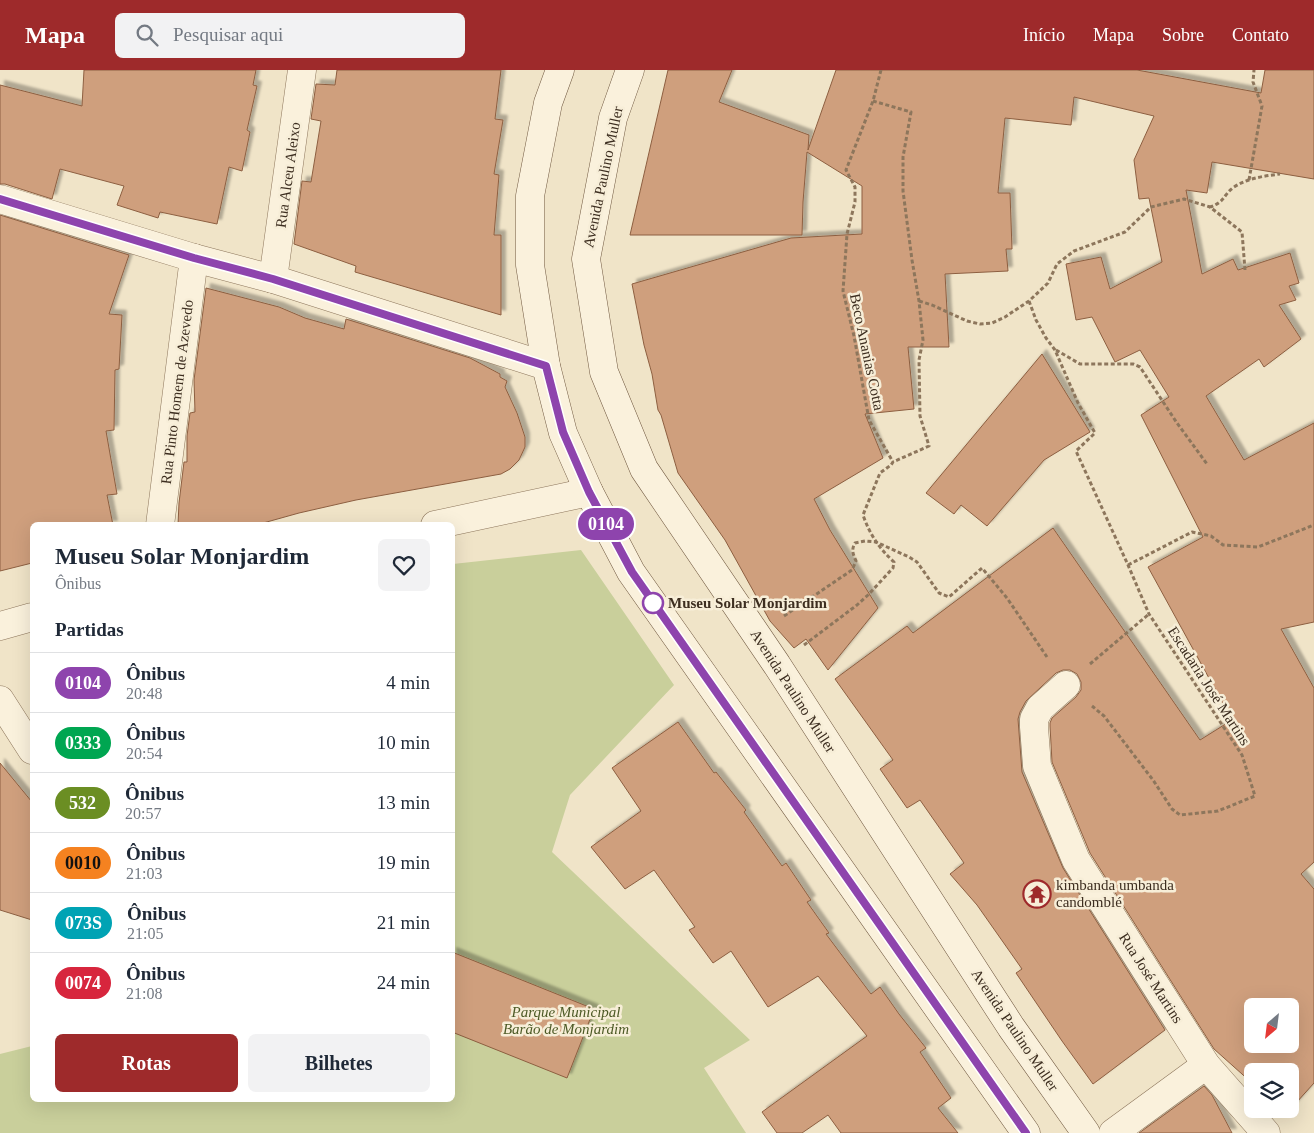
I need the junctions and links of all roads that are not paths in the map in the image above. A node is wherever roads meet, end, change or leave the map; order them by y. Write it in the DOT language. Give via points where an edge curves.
graph roads {
  1 [pos="302,70"];
  2 [pos="543,70"];
  3 [pos="560,70"];
  4 [pos="630,70"];
  5 [pos="548,104"];
  6 [pos="0,199"];
  7 [pos="194,258"];
  8 [pos="273,279"];
  9 [pos="546,366"];
  10 [pos="589,492"];
  11 [pos="160,522"];
  12 [pos="449,522"];
  13 [pos="30,618"];
  14 [pos="0,626"];
  15 [pos="1066,685"];
  16 [pos="0,700"];
  17 [pos="30,747"];
  18 [pos="1206,1065"];
  19 [pos="1026,1133"];
  20 [pos="1086,1133"];
  21 [pos="1113,1133"];
  22 [pos="1266,1133"];
  1 -- 8 [label="main road, Rua Alceu Aleixo"];
  2 -- 5 [label="main road"];
  3 -- 5 [label="main road"];
  4 -- 20 [label="main road, Avenida Paulino Muller" via="613,118 586,259 604,372 644,469 777,664 1011,1027"];
  5 -- 9 [label="main road" via="530,196 530,265"];
  6 -- 7 [label="main road"];
  7 -- 8 [label="main road"];
  7 -- 11 [label="main road, Rua Pinto Homem de Azevedo"];
  8 -- 9 [label="main road"];
  9 -- 10 [label="main road" via="563,432"];
  10 -- 12 [label="main road"];
  10 -- 19 [label="main road" via="632,572"];
  13 -- 14 [label="main road"];
  15 -- 18 [label="main road, Rua José Martins" via="1040,708 1034,719 1037,766 1076,860"];
  16 -- 17 [label="main road"];
  18 -- 21 [label="main road"];
  18 -- 22 [label="main road, Rua José Martins"];
}
